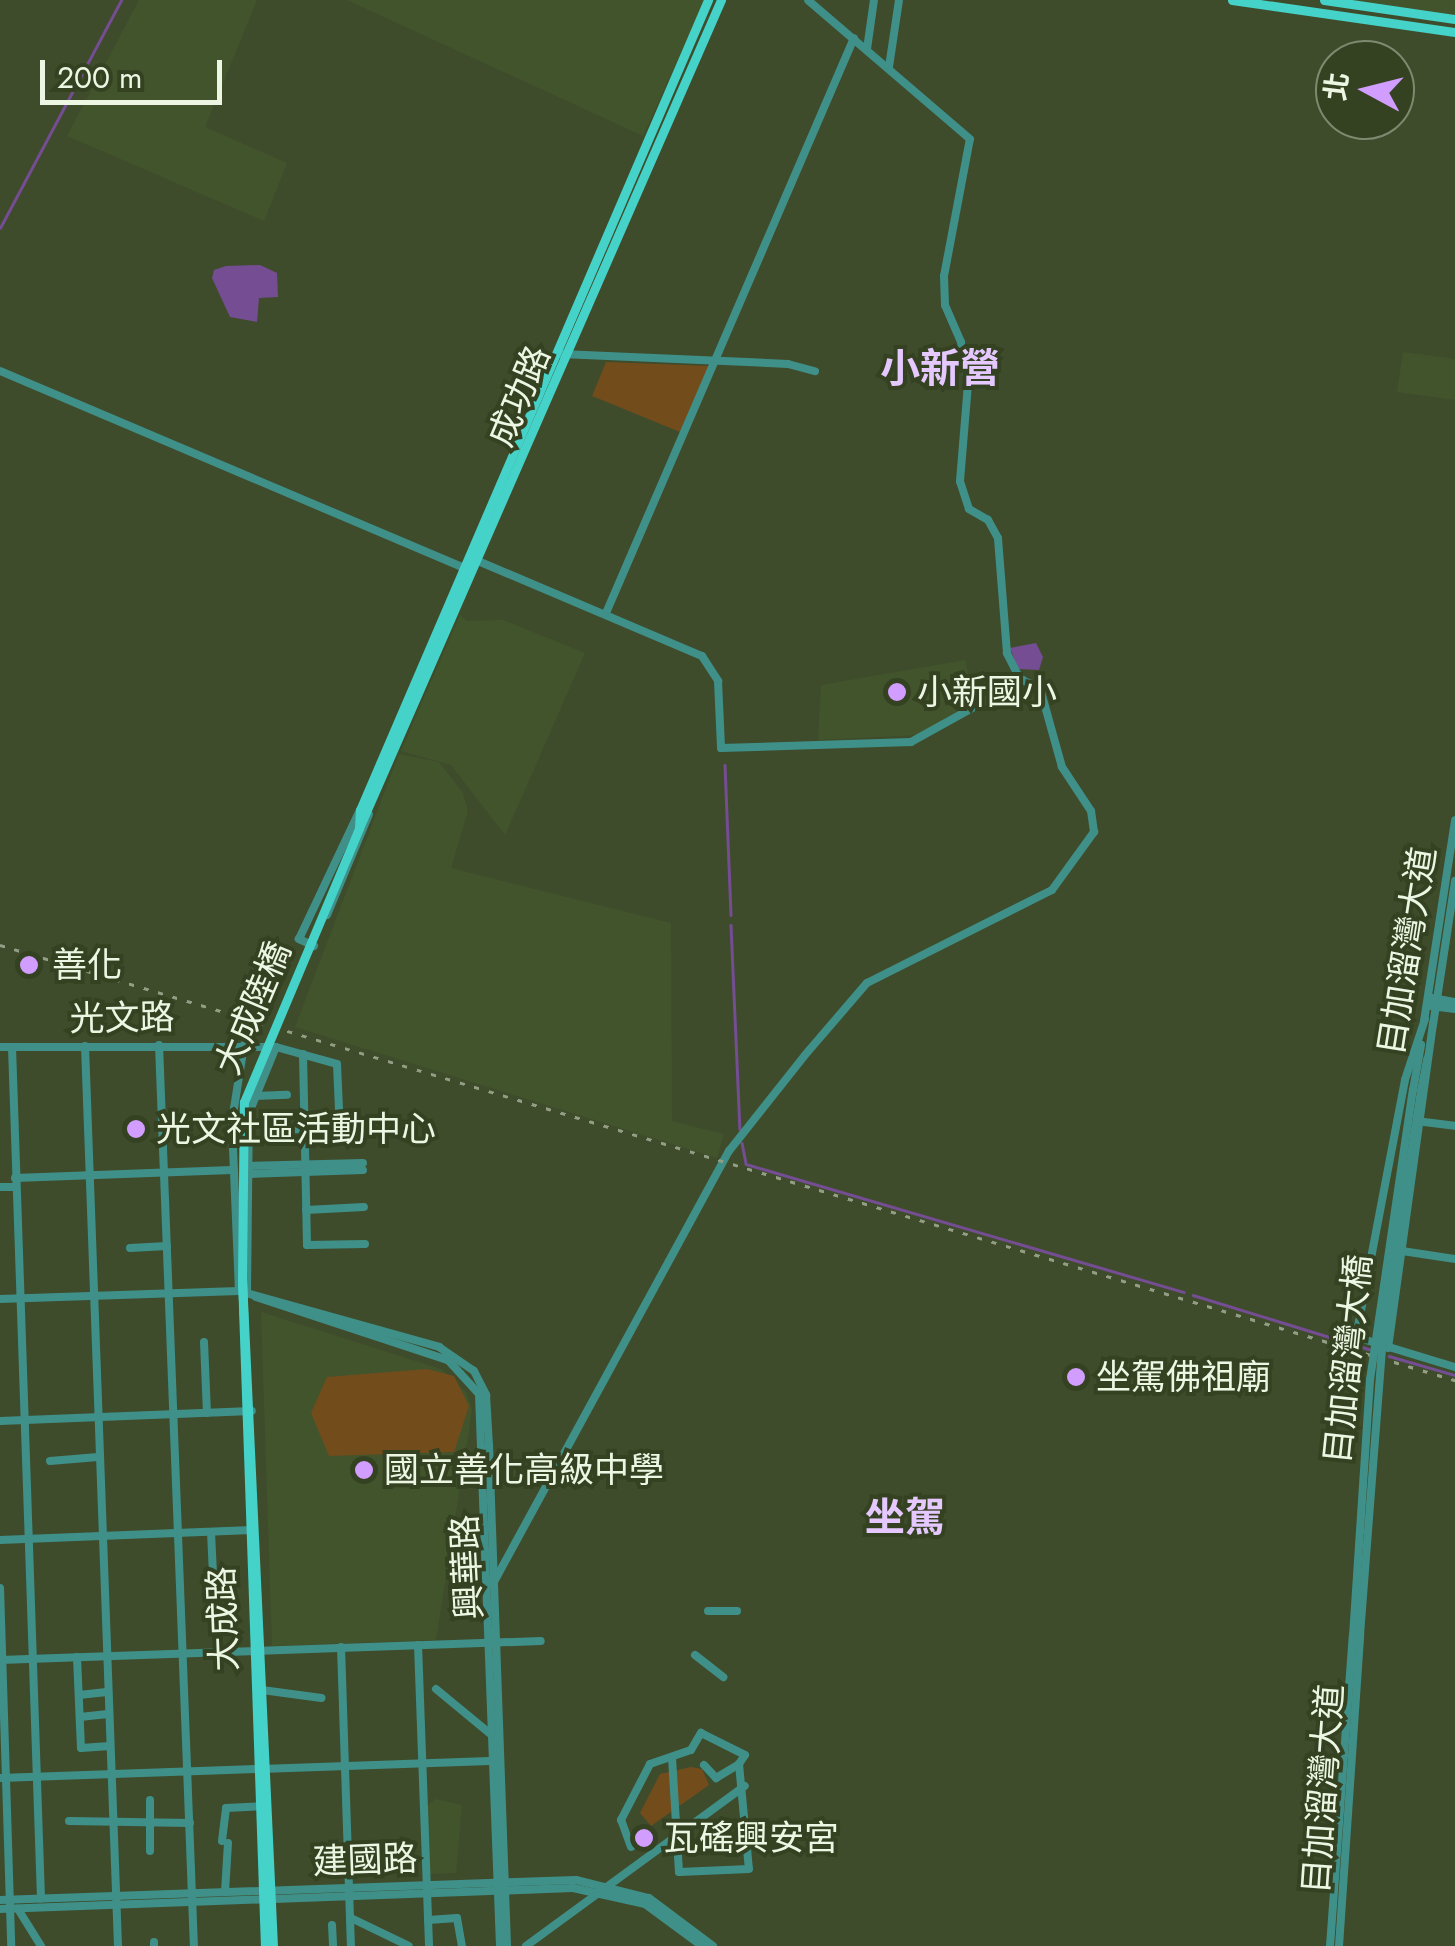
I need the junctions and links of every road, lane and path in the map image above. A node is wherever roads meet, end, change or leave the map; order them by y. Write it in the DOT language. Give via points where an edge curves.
graph roads {
  1 [pos="708,0"];
  2 [pos="721,0"];
  3 [pos="808,0"];
  4 [pos="874,0"];
  5 [pos="899,0"];
  6 [pos="1232,0"];
  7 [pos="1324,0"];
  8 [pos="1455,18"];
  9 [pos="1455,32"];
  10 [pos="854,38"];
  11 [pos="868,50"];
  12 [pos="889,67"];
  13 [pos="561,354"];
  14 [pos="713,362"];
  15 [pos="0,371"];
  16 [pos="815,371"];
  17 [pos="473,559"];
  18 [pos="468,570"];
  19 [pos="606,612"];
  20 [pos="1023,680"];
  21 [pos="365,812"];
  22 [pos="1455,820"];
  23 [pos="359,828"];
  24 [pos="1455,881"];
  25 [pos="1432,1002"];
  26 [pos="1455,1005"];
  27 [pos="1429,1021"];
  28 [pos="160,1045"];
  29 [pos="244,1045"];
  30 [pos="85,1046"];
  31 [pos="0,1047"];
  32 [pos="12,1047"];
  33 [pos="276,1048"];
  34 [pos="302,1054"];
  35 [pos="1417,1090"];
  36 [pos="287,1095"];
  37 [pos="254,1096"];
  38 [pos="338,1110"];
  39 [pos="1424,1122"];
  40 [pos="1455,1126"];
  41 [pos="362,1127"];
  42 [pos="303,1129"];
  43 [pos="276,1130"];
  44 [pos="363,1166"];
  45 [pos="304,1168"];
  46 [pos="232,1170"];
  47 [pos="249,1170"];
  48 [pos="164,1172"];
  49 [pos="88,1174"];
  50 [pos="15,1182"];
  51 [pos="0,1187"];
  52 [pos="364,1207"];
  53 [pos="306,1210"];
  54 [pos="365,1244"];
  55 [pos="167,1246"];
  56 [pos="130,1248"];
  57 [pos="1402,1251"];
  58 [pos="1455,1259"];
  59 [pos="242,1279"];
  60 [pos="243,1292"];
  61 [pos="169,1293"];
  62 [pos="92,1296"];
  63 [pos="18,1298"];
  64 [pos="0,1299"];
  65 [pos="204,1342"];
  66 [pos="1388,1348"];
  67 [pos="1455,1367"];
  68 [pos="248,1412"];
  69 [pos="207,1413"];
  70 [pos="174,1414"];
  71 [pos="96,1417"];
  72 [pos="21,1420"];
  73 [pos="0,1421"];
  74 [pos="98,1457"];
  75 [pos="50,1460"];
  76 [pos="252,1530"];
  77 [pos="212,1532"];
  78 [pos="178,1534"];
  79 [pos="101,1536"];
  80 [pos="26,1539"];
  81 [pos="0,1540"];
  82 [pos="495,1580"];
  83 [pos="0,1588"];
  84 [pos="737,1610"];
  85 [pos="708,1612"];
  86 [pos="215,1618"];
  87 [pos="1356,1636"];
  88 [pos="541,1641"];
  89 [pos="494,1643"];
  90 [pos="418,1645"];
  91 [pos="342,1648"];
  92 [pos="256,1650"];
  93 [pos="183,1653"];
  94 [pos="694,1655"];
  95 [pos="106,1656"];
  96 [pos="77,1657"];
  97 [pos="1,1660"];
  98 [pos="30,1660"];
  99 [pos="723,1677"];
  100 [pos="436,1689"];
  101 [pos="262,1690"];
  102 [pos="107,1692"];
  103 [pos="79,1695"];
  104 [pos="321,1698"];
  105 [pos="108,1714"];
  106 [pos="80,1717"];
  107 [pos="493,1736"];
  108 [pos="110,1746"];
  109 [pos="672,1757"];
  110 [pos="498,1761"];
  111 [pos="422,1764"];
  112 [pos="739,1764"];
  113 [pos="704,1765"];
  114 [pos="346,1766"];
  115 [pos="262,1769"];
  116 [pos="188,1772"];
  117 [pos="111,1775"];
  118 [pos="3,1778"];
  119 [pos="36,1778"];
  120 [pos="746,1786"];
  121 [pos="150,1800"];
  122 [pos="259,1806"];
  123 [pos="69,1821"];
  124 [pos="190,1823"];
  125 [pos="113,1824"];
  126 [pos="150,1824"];
  127 [pos="676,1836"];
  128 [pos="630,1847"];
  129 [pos="150,1851"];
  130 [pos="606,1884"];
  131 [pos="502,1885"];
  132 [pos="427,1889"];
  133 [pos="597,1890"];
  134 [pos="225,1892"];
  135 [pos="350,1892"];
  136 [pos="267,1896"];
  137 [pos="41,1898"];
  138 [pos="192,1898"];
  139 [pos="0,1900"];
  140 [pos="116,1901"];
  141 [pos="13,1906"];
  142 [pos="0,1909"];
  143 [pos="350,1918"];
  144 [pos="428,1920"];
  145 [pos="332,1925"];
  146 [pos="11,1946"];
  147 [pos="41,1946"];
  148 [pos="118,1946"];
  149 [pos="194,1946"];
  150 [pos="265,1946"];
  151 [pos="273,1946"];
  152 [pos="333,1946"];
  153 [pos="352,1946"];
  154 [pos="408,1946"];
  155 [pos="429,1946"];
  156 [pos="462,1946"];
  157 [pos="504,1946"];
  158 [pos="526,1946"];
  159 [pos="702,1946"];
  160 [pos="713,1946"];
  161 [pos="1330,1946"];
  162 [pos="1339,1946"];
  1 -- 13 [label="main road, 成功路"];
  2 -- 13 [label="main road, 成功路"];
  3 -- 10 [label="street"];
  4 -- 11 [label="street"];
  5 -- 12 [label="street"];
  6 -- 9 [label="main road"];
  7 -- 8 [label="main road"];
  10 -- 11 [label="street"];
  10 -- 14 [label="street"];
  11 -- 12 [label="street"];
  12 -- 20 [label="street" via="970,139 944,276 945,305 961,342 968,384 959,476 968,507 996,532 1003,639"];
  13 -- 14 [label="street"];
  13 -- 17 [label="main road, 成功路"];
  14 -- 16 [label="street"];
  14 -- 19 [label="street"];
  15 -- 18 [label="street"];
  17 -- 18 [label="main road, 成功路"];
  17 -- 19 [label="street"];
  18 -- 21 [label="main road, 成功路"];
  19 -- 20 [label="street" via="707,661 718,681 721,748 911,742"];
  20 -- 82 [label="street" via="1040,688 1062,767 1092,815 1088,846 1044,896 867,983 806,1055 730,1152"];
  21 -- 21 [label="street, 成功路" via="298,939 314,947"];
  21 -- 23 [label="main road, 成功路"];
  22 -- 25 [label="street, 目加溜灣大道"];
  23 -- 59 [label="main road, 大成陸橋, bridge" via="244,1102"];
  24 -- 25 [label="street, 目加溜灣大道"];
  25 -- 26 [label="street"];
  25 -- 27 [label="street, 目加溜灣大道"];
  27 -- 35 [label="street, 目加溜灣大道"];
  27 -- 39 [label="street"];
  27 -- 66 [label="street" via="1404,1080 1356,1337"];
  28 -- 29 [label="street, 光文路"];
  28 -- 30 [label="street, 光文路"];
  28 -- 48 [label="street"];
  29 -- 33 [label="street, 光文路"];
  29 -- 46 [label="street, 大成路" via="233,1099"];
  30 -- 32 [label="street, 光文路"];
  30 -- 49 [label="street"];
  31 -- 32 [label="street, 光文路"];
  32 -- 50 [label="street"];
  33 -- 34 [label="street, 光文路"];
  33 -- 37 [label="street, 大成路"];
  34 -- 38 [label="street, 光文路" via="338,1064"];
  34 -- 42 [label="street"];
  35 -- 87 [label="street, 目加溜灣大橋, bridge" via="1384,1326"];
  36 -- 37 [label="street"];
  37 -- 47 [label="street, 大成路"];
  39 -- 40 [label="street"];
  39 -- 57 [label="street"];
  41 -- 42 [label="street"];
  42 -- 43 [label="street"];
  42 -- 45 [label="street"];
  44 -- 45 [label="street"];
  45 -- 47 [label="street"];
  45 -- 53 [label="street"];
  46 -- 48 [label="street"];
  46 -- 60 [label="street, 大成路"];
  47 -- 60 [label="street, 大成路"];
  48 -- 49 [label="street"];
  48 -- 55 [label="street"];
  49 -- 50 [label="street"];
  49 -- 62 [label="street"];
  50 -- 51 [label="street"];
  50 -- 63 [label="street"];
  52 -- 53 [label="street"];
  53 -- 54 [label="street" via="308,1245"];
  55 -- 56 [label="street"];
  55 -- 61 [label="street"];
  57 -- 58 [label="street"];
  57 -- 66 [label="street"];
  59 -- 60 [label="main road, 大成路"];
  60 -- 61 [label="street"];
  60 -- 68 [label="main road, 大成路"];
  60 -- 82 [label="street, 興華路" via="439,1347 474,1371 487,1402"];
  60 -- 89 [label="street, 興華路" via="448,1360 470,1378 481,1408"];
  61 -- 62 [label="street"];
  61 -- 70 [label="street"];
  62 -- 63 [label="street"];
  62 -- 71 [label="street"];
  63 -- 64 [label="street"];
  63 -- 72 [label="street"];
  65 -- 69 [label="street"];
  66 -- 67 [label="street"];
  68 -- 69 [label="street"];
  68 -- 76 [label="main road, 大成路"];
  69 -- 70 [label="street"];
  70 -- 71 [label="street"];
  70 -- 78 [label="street"];
  71 -- 72 [label="street"];
  71 -- 74 [label="street"];
  72 -- 73 [label="street"];
  72 -- 80 [label="street"];
  74 -- 75 [label="street"];
  74 -- 79 [label="street"];
  76 -- 77 [label="street"];
  76 -- 92 [label="main road, 大成路"];
  77 -- 78 [label="street"];
  77 -- 86 [label="street"];
  78 -- 79 [label="street"];
  78 -- 93 [label="street"];
  79 -- 80 [label="street"];
  79 -- 95 [label="street"];
  80 -- 81 [label="street"];
  80 -- 98 [label="street"];
  82 -- 89 [label="street, 興華路"];
  83 -- 97 [label="street"];
  84 -- 85 [label="street"];
  87 -- 161 [label="street, 目加溜灣大道"];
  87 -- 162 [label="street, 目加溜灣大道"];
  88 -- 89 [label="street"];
  89 -- 90 [label="street"];
  89 -- 107 [label="street, 興華路"];
  89 -- 110 [label="street, 興華路"];
  90 -- 91 [label="street"];
  90 -- 111 [label="street"];
  91 -- 92 [label="street"];
  91 -- 114 [label="street"];
  92 -- 93 [label="street"];
  92 -- 101 [label="main road, 大成路"];
  92 -- 115 [label="main road, 大成路"];
  93 -- 95 [label="street"];
  93 -- 116 [label="street"];
  94 -- 99 [label="street"];
  95 -- 96 [label="street"];
  95 -- 102 [label="street"];
  96 -- 98 [label="street"];
  96 -- 103 [label="street"];
  97 -- 98 [label="street"];
  97 -- 118 [label="street"];
  98 -- 119 [label="street"];
  100 -- 107 [label="street"];
  101 -- 104 [label="street"];
  101 -- 115 [label="main road, 大成路"];
  102 -- 103 [label="street"];
  102 -- 105 [label="street"];
  103 -- 106 [label="street"];
  105 -- 106 [label="street"];
  105 -- 108 [label="street"];
  106 -- 108 [label="street" via="81,1748"];
  107 -- 110 [label="street, 興華路"];
  108 -- 117 [label="street"];
  109 -- 112 [label="street" via="691,1750 700,1733 734,1744 745,1754"];
  109 -- 127 [label="street"];
  109 -- 128 [label="street" via="650,1764 621,1820"];
  110 -- 111 [label="street"];
  110 -- 131 [label="street, 興華路"];
  111 -- 114 [label="street"];
  111 -- 132 [label="street"];
  112 -- 113 [label="street" via="716,1778"];
  112 -- 120 [label="street"];
  114 -- 115 [label="street"];
  114 -- 135 [label="street"];
  115 -- 116 [label="street"];
  115 -- 122 [label="main road, 大成路"];
  115 -- 136 [label="main road, 大成路"];
  116 -- 117 [label="street"];
  116 -- 124 [label="street"];
  117 -- 119 [label="street"];
  117 -- 125 [label="street"];
  118 -- 119 [label="street"];
  118 -- 141 [label="street"];
  119 -- 137 [label="street"];
  120 -- 127 [label="street"];
  120 -- 127 [label="street" via="749,1869 679,1872"];
  121 -- 126 [label="street"];
  122 -- 134 [label="street" via="226,1808"];
  122 -- 136 [label="main road, 大成路"];
  123 -- 125 [label="street"];
  124 -- 126 [label="street"];
  124 -- 138 [label="street"];
  125 -- 126 [label="street"];
  125 -- 140 [label="street"];
  126 -- 129 [label="street"];
  127 -- 130 [label="street"];
  130 -- 131 [label="street, 建國路"];
  130 -- 133 [label="street"];
  130 -- 160 [label="street, 建國路" via="662,1905"];
  131 -- 132 [label="street, 建國路"];
  131 -- 133 [label="street, 建國路"];
  131 -- 157 [label="street, 興華路"];
  132 -- 135 [label="street, 建國路"];
  132 -- 144 [label="street"];
  133 -- 158 [label="street"];
  133 -- 159 [label="street, 建國路" via="645,1904"];
  134 -- 136 [label="street, 建國路"];
  134 -- 138 [label="street, 建國路"];
  135 -- 136 [label="street, 建國路"];
  135 -- 143 [label="street"];
  136 -- 138 [label="street, 建國路"];
  136 -- 150 [label="main road, 大成路"];
  136 -- 151 [label="main road, 大成路"];
  137 -- 140 [label="street, 建國路"];
  137 -- 141 [label="street, 建國路"];
  138 -- 140 [label="street, 建國路"];
  138 -- 149 [label="street"];
  139 -- 141 [label="street, 建國路"];
  140 -- 141 [label="street, 建國路"];
  140 -- 148 [label="street"];
  141 -- 142 [label="street, 建國路"];
  141 -- 146 [label="street"];
  141 -- 147 [label="street"];
  143 -- 153 [label="street"];
  143 -- 154 [label="street"];
  144 -- 155 [label="street"];
  144 -- 156 [label="street" via="457,1918"];
  145 -- 152 [label="street"];
}
